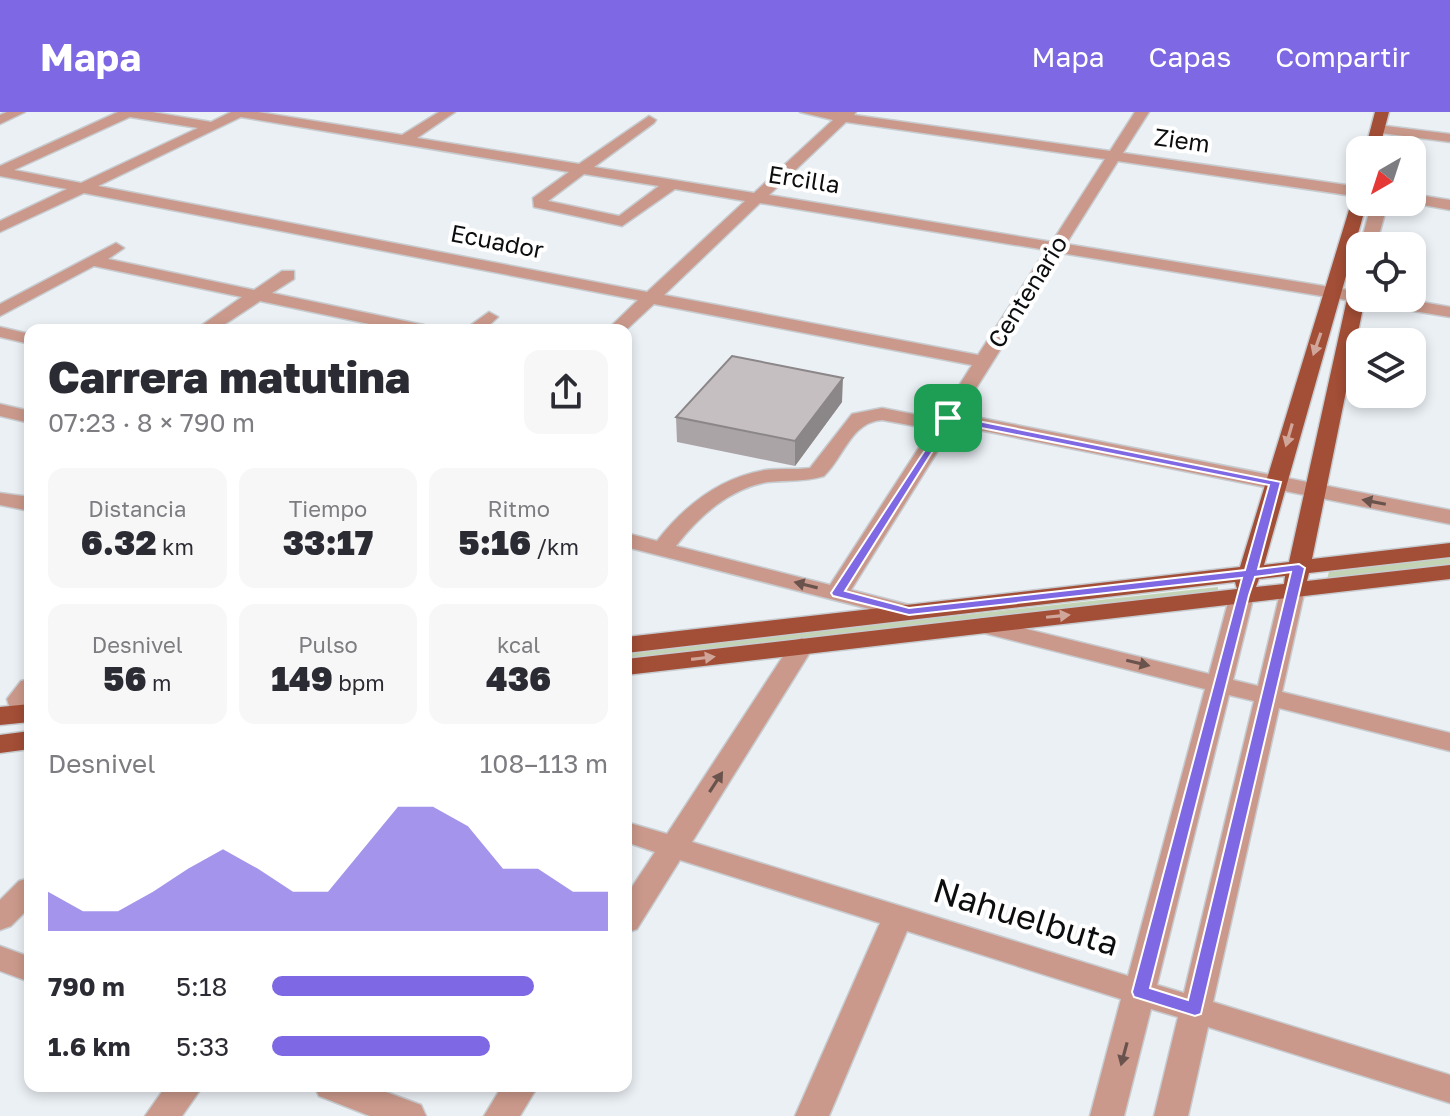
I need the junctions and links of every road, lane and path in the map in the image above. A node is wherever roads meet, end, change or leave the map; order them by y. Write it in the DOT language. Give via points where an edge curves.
graph roads {
  1 [pos="18,112"];
  2 [pos="128,112"];
  3 [pos="448,112"];
  4 [pos="807,112"];
  5 [pos="1142,112"];
  6 [pos="1364,112"];
  7 [pos="240,113"];
  8 [pos="847,115"];
  9 [pos="1380,118"];
  10 [pos="0,120"];
  11 [pos="649,120"];
  12 [pos="212,126"];
  13 [pos="1450,138"];
  14 [pos="404,140"];
  15 [pos="1114,156"];
  16 [pos="583,168"];
  17 [pos="0,172"];
  18 [pos="673,183"];
  19 [pos="82,188"];
  20 [pos="1346,190"];
  21 [pos="759,197"];
  22 [pos="1426,201"];
  23 [pos="1450,205"];
  24 [pos="1356,216"];
  25 [pos="0,227"];
  26 [pos="1057,246"];
  27 [pos="116,248"];
  28 [pos="92,261"];
  29 [pos="288,275"];
  30 [pos="1334,292"];
  31 [pos="1346,292"];
  32 [pos="258,295"];
  33 [pos="650,298"];
  34 [pos="1426,307"];
  35 [pos="0,311"];
  36 [pos="1356,312"];
  37 [pos="1450,312"];
  38 [pos="489,317"];
  39 [pos="213,324"];
  40 [pos="396,324"];
  41 [pos="480,324"];
  42 [pos="622,324"];
  43 [pos="0,332"];
  44 [pos="24,338"];
  45 [pos="984,362"];
  46 [pos="0,410"];
  47 [pos="24,416"];
  48 [pos="946,422"];
  49 [pos="1276,482"];
  50 [pos="1317,491"];
  51 [pos="0,499"];
  52 [pos="24,503"];
  53 [pos="1450,517"];
  54 [pos="632,542"];
  55 [pos="662,549"];
  56 [pos="1450,550"];
  57 [pos="1450,572"];
  58 [pos="1296,578"];
  59 [pos="1246,584"];
  60 [pos="837,593"];
  61 [pos="909,612"];
  62 [pos="981,625"];
  63 [pos="632,644"];
  64 [pos="802,646"];
  65 [pos="632,666"];
  66 [pos="1220,683"];
  67 [pos="24,694"];
  68 [pos="1271,695"];
  69 [pos="13,713"];
  70 [pos="24,741"];
  71 [pos="1450,742"];
  72 [pos="0,744"];
  73 [pos="632,834"];
  74 [pos="674,847"];
  75 [pos="24,895"];
  76 [pos="632,912"];
  77 [pos="898,917"];
  78 [pos="0,918"];
  79 [pos="0,958"];
  80 [pos="24,968"];
  81 [pos="1141,992"];
  82 [pos="1195,1009"];
  83 [pos="1450,1089"];
  84 [pos="181,1092"];
  85 [pos="347,1092"];
  86 [pos="517,1092"];
  87 [pos="162,1116"];
  88 [pos="409,1116"];
  89 [pos="501,1116"];
  90 [pos="812,1116"];
  91 [pos="1107,1116"];
  92 [pos="1171,1116"];
  1 -- 10 [label="street"];
  2 -- 12 [label="street"];
  2 -- 17 [label="street"];
  3 -- 14 [label="street"];
  4 -- 8 [label="street, Ziem"];
  5 -- 15 [label="street, Centenario"];
  6 -- 9 [label="street"];
  7 -- 12 [label="street"];
  7 -- 14 [label="street, Ercilla"];
  8 -- 15 [label="street, Ziem"];
  8 -- 21 [label="street"];
  9 -- 13 [label="street"];
  11 -- 16 [label="street"];
  12 -- 19 [label="street"];
  14 -- 16 [label="street, Ercilla"];
  15 -- 20 [label="street, Ziem"];
  15 -- 26 [label="street, Centenario"];
  16 -- 18 [label="street, Ercilla"];
  16 -- 18 [label="street" via="539,204 622,221"];
  17 -- 19 [label="street, Ecuador"];
  18 -- 21 [label="street, Ercilla"];
  19 -- 25 [label="street"];
  19 -- 33 [label="street, Ecuador"];
  21 -- 26 [label="street, Ercilla"];
  21 -- 33 [label="street"];
  22 -- 23 [label="street"];
  24 -- 30 [label="main road"];
  26 -- 30 [label="street, Ercilla"];
  26 -- 45 [label="street, Centenario"];
  27 -- 28 [label="street"];
  28 -- 32 [label="street"];
  28 -- 35 [label="street"];
  29 -- 32 [label="street"];
  30 -- 31 [label="street, Ercilla"];
  30 -- 49 [label="main road, one-way"];
  32 -- 39 [label="street"];
  32 -- 40 [label="street"];
  33 -- 42 [label="street"];
  33 -- 45 [label="street, Ecuador"];
  34 -- 37 [label="street, Ercilla"];
  36 -- 50 [label="main road"];
  38 -- 41 [label="street"];
  43 -- 44 [label="street"];
  45 -- 48 [label="street, Centenario"];
  46 -- 47 [label="street"];
  48 -- 49 [label="street"];
  48 -- 55 [label="street" via="886,415 860,418 817,472 735,485 692,514"];
  48 -- 60 [label="street, Centenario"];
  49 -- 50 [label="street"];
  49 -- 59 [label="main road"];
  53 -- 50 [label="street, one-way"];
  50 -- 58 [label="main road"];
  51 -- 52 [label="street"];
  54 -- 55 [label="street"];
  60 -- 55 [label="street, one-way"];
  56 -- 58 [label="main road"];
  57 -- 58 [label="main road"];
  58 -- 59 [label="main road"];
  58 -- 68 [label="street"];
  59 -- 61 [label="main road"];
  62 -- 59 [label="main road, one-way"];
  59 -- 66 [label="street"];
  60 -- 61 [label="street"];
  61 -- 63 [label="main road"];
  62 -- 64 [label="main road"];
  62 -- 66 [label="street, one-way"];
  65 -- 64 [label="main road, one-way"];
  74 -- 64 [label="street, one-way"];
  66 -- 68 [label="street"];
  66 -- 81 [label="street"];
  67 -- 69 [label="street"];
  68 -- 71 [label="street"];
  68 -- 82 [label="street"];
  70 -- 72 [label="main road"];
  73 -- 74 [label="street, Nahuelbuta"];
  74 -- 76 [label="street"];
  74 -- 77 [label="street, Nahuelbuta"];
  75 -- 78 [label="street"];
  77 -- 81 [label="street, Nahuelbuta"];
  77 -- 90 [label="street"];
  79 -- 80 [label="street"];
  81 -- 82 [label="street, Nahuelbuta"];
  81 -- 91 [label="street, one-way"];
  82 -- 83 [label="street, Nahuelbuta"];
  82 -- 92 [label="street"];
  84 -- 87 [label="street"];
  85 -- 88 [label="street"];
  86 -- 89 [label="street"];
}
